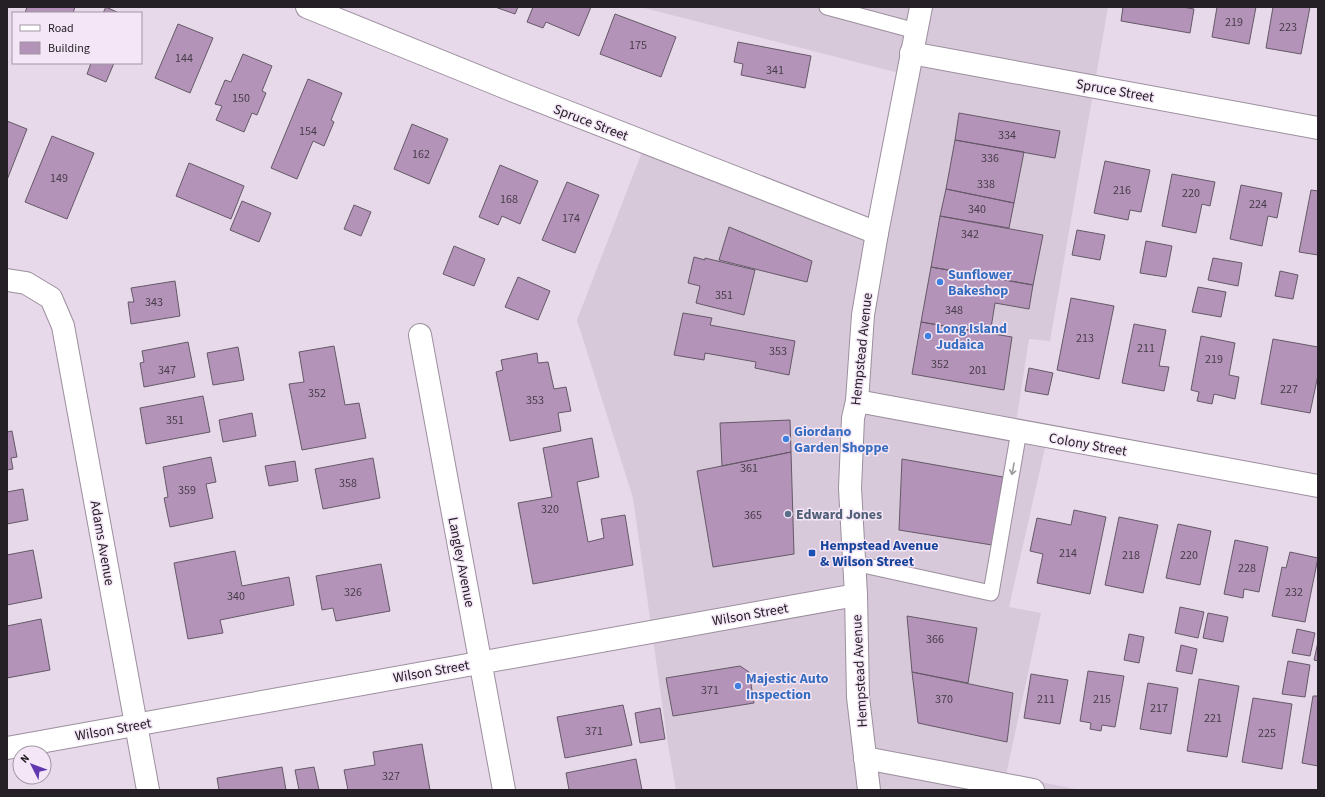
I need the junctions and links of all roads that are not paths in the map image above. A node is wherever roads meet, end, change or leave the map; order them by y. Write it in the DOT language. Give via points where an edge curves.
graph roads {
  1 [pos="307,7"];
  2 [pos="827,7"];
  3 [pos="921,7"];
  4 [pos="916,31"];
  5 [pos="911,53"];
  6 [pos="1318,128"];
  7 [pos="877,233"];
  8 [pos="7,280"];
  9 [pos="420,335"];
  10 [pos="857,401"];
  11 [pos="1019,431"];
  12 [pos="1318,486"];
  13 [pos="854,563"];
  14 [pos="856,595"];
  15 [pos="481,662"];
  16 [pos="136,725"];
  17 [pos="7,748"];
  18 [pos="865,758"];
  19 [pos="148,790"];
  20 [pos="504,790"];
  21 [pos="869,790"];
  22 [pos="1033,790"];
  1 -- 7 [label="street, Spruce Street"];
  2 -- 4 [label="lane"];
  3 -- 4 [label="street, Hempstead Avenue"];
  4 -- 5 [label="street, Hempstead Avenue"];
  5 -- 6 [label="street, Spruce Street"];
  5 -- 7 [label="street, Hempstead Avenue"];
  7 -- 10 [label="street, Hempstead Avenue" via="863,315"];
  8 -- 16 [label="street, Adams Avenue" via="26,283 51,298 63,326"];
  9 -- 15 [label="street, Langley Avenue"];
  10 -- 11 [label="street, Colony Street"];
  10 -- 13 [label="street, Hempstead Avenue" via="853,418 850,488"];
  11 -- 12 [label="street, Colony Street"];
  11 -- 13 [label="lane, one-way" via="991,593"];
  13 -- 14 [label="street, Hempstead Avenue"];
  14 -- 15 [label="street, Wilson Street"];
  14 -- 18 [label="street, Hempstead Avenue" via="858,697"];
  15 -- 16 [label="street, Wilson Street"];
  15 -- 20 [label="street, Langley Avenue"];
  16 -- 17 [label="street, Wilson Street"];
  16 -- 19 [label="street, Adams Avenue"];
  18 -- 21 [label="street, Hempstead Avenue"];
  18 -- 22 [label="street"];
}
